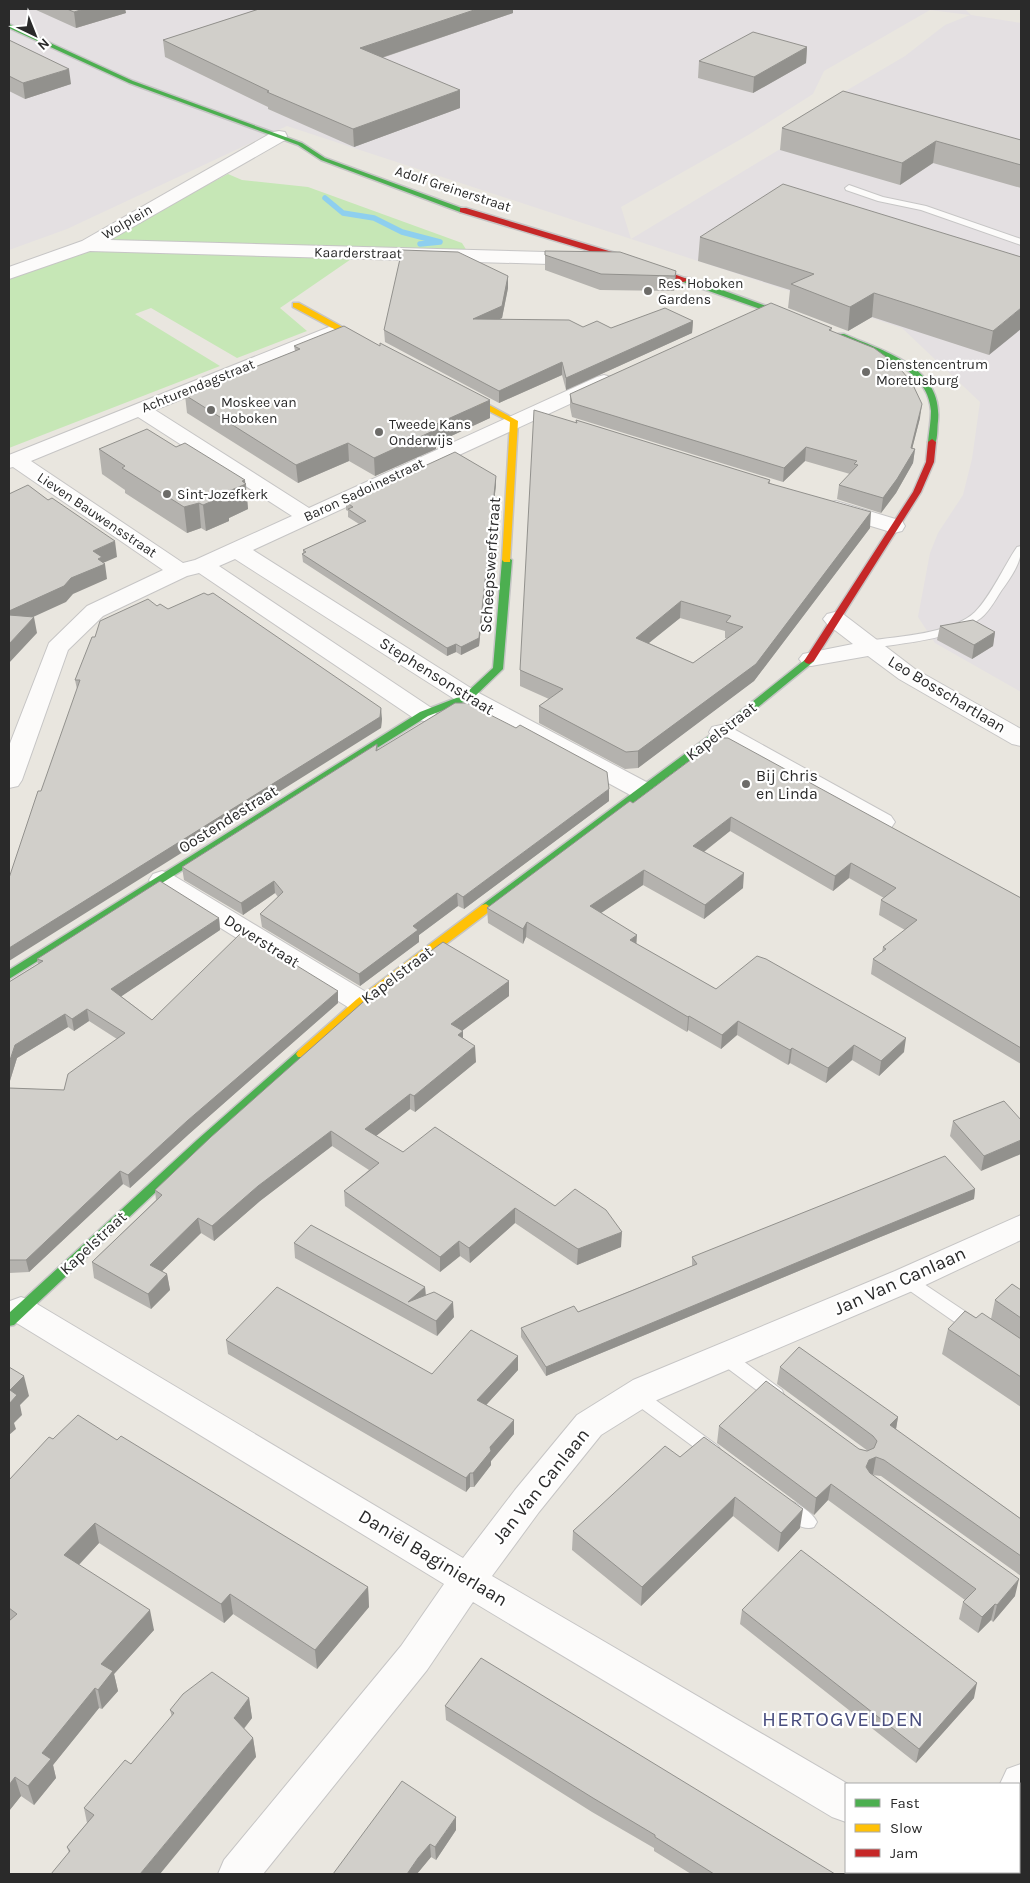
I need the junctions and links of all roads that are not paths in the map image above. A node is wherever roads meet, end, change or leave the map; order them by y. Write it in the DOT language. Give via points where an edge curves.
graph roads {
  1 [pos="9,26"];
  2 [pos="279,136"];
  3 [pos="849,188"];
  4 [pos="1021,242"];
  5 [pos="88,245"];
  6 [pos="276,251"];
  7 [pos="619,257"];
  8 [pos="9,273"];
  9 [pos="296,305"];
  10 [pos="768,307"];
  11 [pos="741,319"];
  12 [pos="812,324"];
  13 [pos="340,329"];
  14 [pos="830,332"];
  15 [pos="384,352"];
  16 [pos="625,371"];
  17 [pos="444,384"];
  18 [pos="141,410"];
  19 [pos="523,417"];
  20 [pos="558,421"];
  21 [pos="12,461"];
  22 [pos="821,503"];
  23 [pos="307,516"];
  24 [pos="894,526"];
  25 [pos="1021,549"];
  26 [pos="237,550"];
  27 [pos="202,565"];
  28 [pos="179,571"];
  29 [pos="835,619"];
  30 [pos="871,647"];
  31 [pos="811,659"];
  32 [pos="468,697"];
  33 [pos="424,714"];
  34 [pos="720,732"];
  35 [pos="1021,739"];
  36 [pos="9,780"];
  37 [pos="643,791"];
  38 [pos="903,834"];
  39 [pos="162,880"];
  40 [pos="9,975"];
  41 [pos="362,1002"];
  42 [pos="1021,1227"];
  43 [pos="906,1280"];
  44 [pos="15,1315"];
  45 [pos="988,1336"];
  46 [pos="725,1357"];
  47 [pos="636,1395"];
  48 [pos="786,1402"];
  49 [pos="722,1459"];
  50 [pos="777,1499"];
  51 [pos="808,1522"];
  52 [pos="468,1580"];
  53 [pos="845,1803"];
  54 [pos="238,1874"];
  1 -- 2 [label="street, Adolf Greinerstraat" via="131,82"];
  2 -- 5 [label="street, Wolplein"];
  2 -- 7 [label="street, Adolf Greinerstraat" via="300,144 323,159 428,198"];
  3 -- 4 [label="lane" via="922,208"];
  5 -- 6 [label="street, Wolplein"];
  5 -- 8 [label="street"];
  6 -- 7 [label="street, Kaarderstraat"];
  7 -- 10 [label="street, Adolf Greinerstraat"];
  9 -- 13 [label="street"];
  10 -- 11 [label="street"];
  10 -- 12 [label="street, Adolf Greinerstraat"];
  13 -- 15 [label="street"];
  13 -- 18 [label="street, Achturendagstraat"];
  14 -- 24 [label="street, Kapelstraat" via="914,370 926,383 935,410 930,462 917,492"];
  16 -- 19 [label="street, Baron Sadoinestraat"];
  17 -- 19 [label="street"];
  18 -- 21 [label="street, Achturendagstraat"];
  18 -- 23 [label="street"];
  19 -- 20 [label="street"];
  19 -- 23 [label="street, Baron Sadoinestraat"];
  19 -- 32 [label="street, Scheepswerfstraat" via="498,669"];
  21 -- 28 [label="street, Lieven Bauwensstraat"];
  22 -- 24 [label="street"];
  23 -- 26 [label="street, Baron Sadoinestraat"];
  24 -- 29 [label="street, Kapelstraat"];
  25 -- 30 [label="lane" via="979,614 942,632"];
  26 -- 27 [label="street, Baron Sadoinestraat"];
  26 -- 32 [label="street, Stephensonstraat"];
  27 -- 28 [label="street, Baron Sadoinestraat"];
  27 -- 33 [label="street"];
  28 -- 36 [label="street, Baron Sadoinestraat" via="95,611 57,648"];
  29 -- 30 [label="street"];
  29 -- 31 [label="street, Kapelstraat"];
  30 -- 31 [label="street, Kapelstraat"];
  30 -- 35 [label="street, Leo Bosschartlaan" via="907,674"];
  31 -- 34 [label="street, Kapelstraat"];
  32 -- 33 [label="street, Oostendestraat"];
  32 -- 37 [label="street, Stephensonstraat"];
  33 -- 39 [label="street, Oostendestraat"];
  34 -- 37 [label="street, Kapelstraat"];
  34 -- 38 [label="street"];
  37 -- 41 [label="street, Kapelstraat"];
  39 -- 40 [label="street, Oostendestraat"];
  39 -- 41 [label="street, Doverstraat"];
  41 -- 44 [label="street, Kapelstraat"];
  42 -- 43 [label="street, Jan Van Canlaan"];
  43 -- 45 [label="lane"];
  43 -- 46 [label="street, Jan Van Canlaan"];
  44 -- 52 [label="street, Daniël Baginierlaan"];
  46 -- 47 [label="street, Jan Van Canlaan"];
  46 -- 48 [label="lane"];
  47 -- 49 [label="lane"];
  47 -- 52 [label="street, Jan Van Canlaan" via="589,1425 527,1500"];
  50 -- 51 [label="lane"];
  52 -- 53 [label="street, Daniël Baginierlaan"];
  52 -- 54 [label="street, Jan Van Canlaan" via="414,1658"];
}
